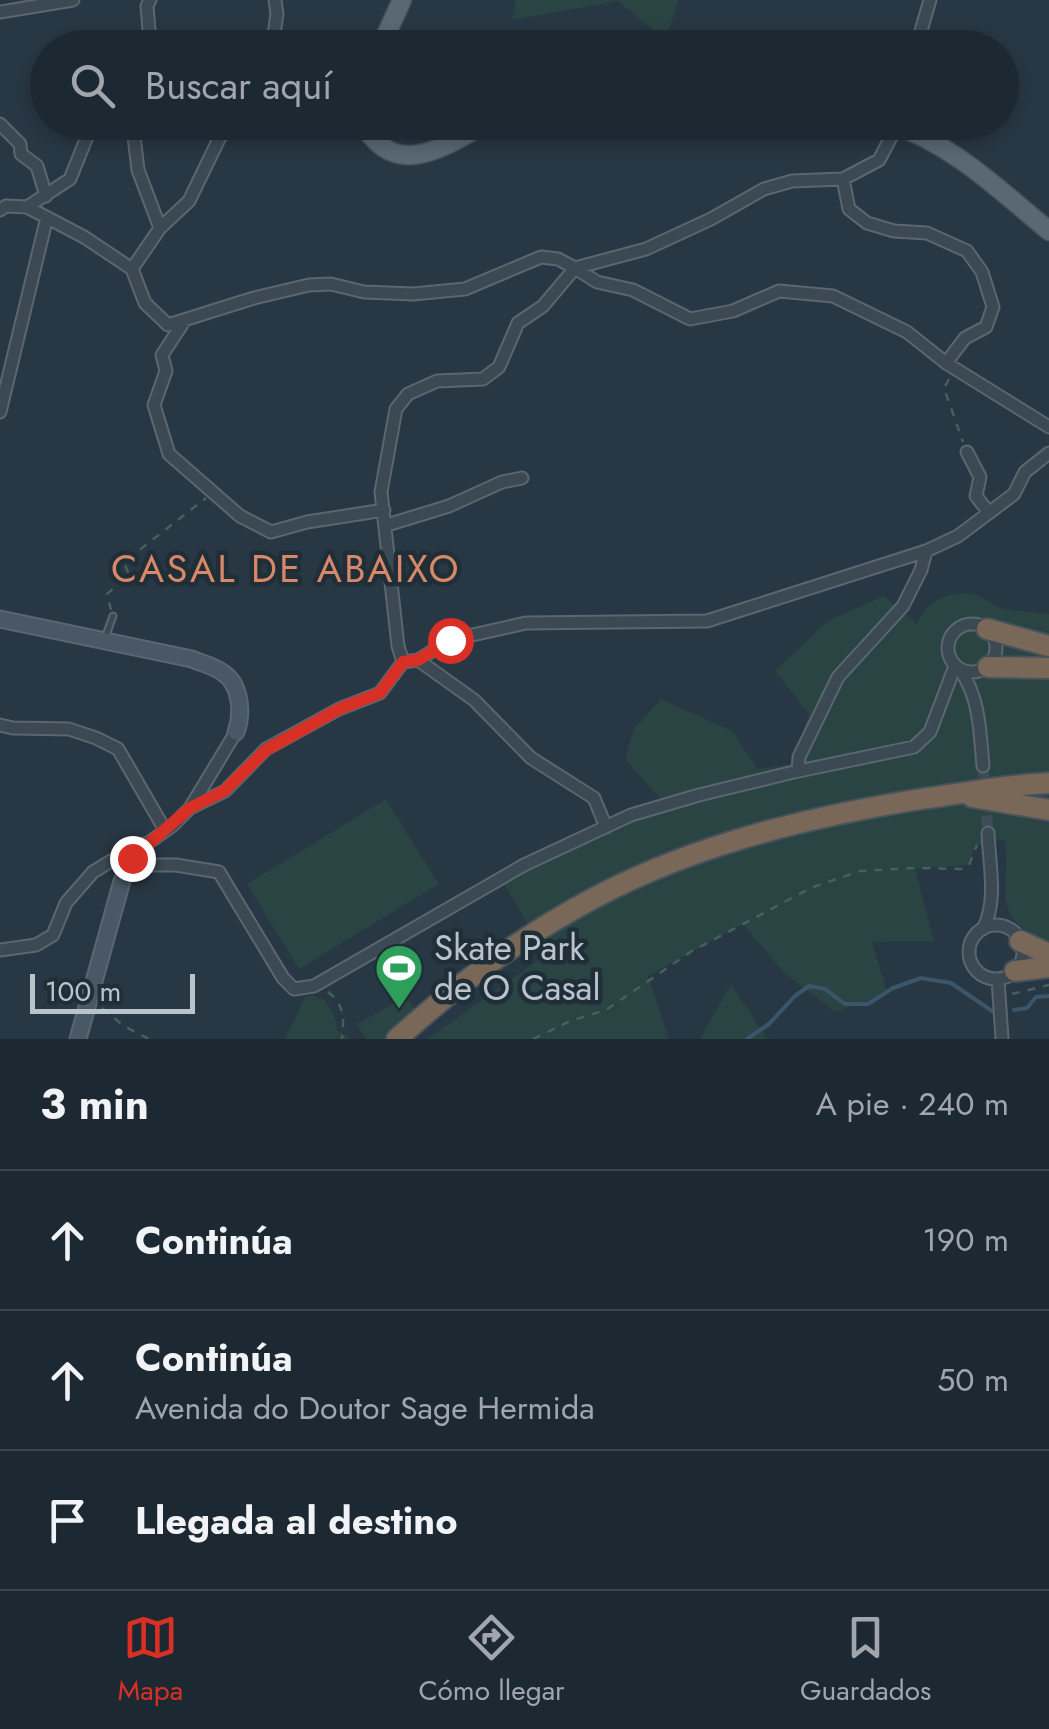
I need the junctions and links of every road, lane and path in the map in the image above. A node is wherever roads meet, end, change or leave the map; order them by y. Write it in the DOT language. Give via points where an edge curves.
graph roads {
  1 [pos="73,0"];
  2 [pos="150,0"];
  3 [pos="275,0"];
  4 [pos="402,0"];
  5 [pos="930,0"];
  6 [pos="0,12"];
  7 [pos="149,30"];
  8 [pos="274,30"];
  9 [pos="388,30"];
  10 [pos="921,30"];
  11 [pos="0,124"];
  12 [pos="85,140"];
  13 [pos="134,140"];
  14 [pos="219,140"];
  15 [pos="373,140"];
  16 [pos="457,140"];
  17 [pos="888,140"];
  18 [pos="929,140"];
  19 [pos="843,179"];
  20 [pos="46,196"];
  21 [pos="27,207"];
  22 [pos="0,210"];
  23 [pos="47,217"];
  24 [pos="160,228"];
  25 [pos="1049,231"];
  26 [pos="575,268"];
  27 [pos="132,269"];
  28 [pos="185,320"];
  29 [pos="946,363"];
  30 [pos="944,388"];
  31 [pos="0,412"];
  32 [pos="1049,427"];
  33 [pos="967,452"];
  34 [pos="1049,453"];
  35 [pos="522,478"];
  36 [pos="214,492"];
  37 [pos="384,510"];
  38 [pos="989,513"];
  39 [pos="386,525"];
  40 [pos="926,551"];
  41 [pos="112,616"];
  42 [pos="0,620"];
  43 [pos="987,629"];
  44 [pos="104,641"];
  45 [pos="1049,646"];
  46 [pos="418,660"];
  47 [pos="403,662"];
  48 [pos="957,667"];
  49 [pos="987,667"];
  50 [pos="1049,668"];
  51 [pos="977,708"];
  52 [pos="0,726"];
  53 [pos="236,732"];
  54 [pos="983,766"];
  55 [pos="798,771"];
  56 [pos="1049,783"];
  57 [pos="1049,797"];
  58 [pos="972,798"];
  59 [pos="919,800"];
  60 [pos="190,808"];
  61 [pos="1049,810"];
  62 [pos="606,826"];
  63 [pos="165,830"];
  64 [pos="988,838"];
  65 [pos="144,846"];
  66 [pos="130,862"];
  67 [pos="991,889"];
  68 [pos="982,929"];
  69 [pos="1014,935"];
  70 [pos="0,950"];
  71 [pos="1049,954"];
  72 [pos="1049,967"];
  73 [pos="1007,975"];
  74 [pos="314,986"];
  75 [pos="1049,986"];
  76 [pos="90,998"];
  77 [pos="1000,999"];
  78 [pos="78,1039"];
  79 [pos="148,1039"];
  80 [pos="342,1039"];
  81 [pos="397,1039"];
  82 [pos="533,1039"];
  83 [pos="1002,1039"];
  1 -- 6 [label="street"];
  2 -- 7 [label="street"];
  3 -- 8 [label="street"];
  4 -- 9 [label="main road"];
  5 -- 10 [label="street"];
  11 -- 20 [label="street" via="36,166"];
  12 -- 20 [label="street" via="70,179"];
  13 -- 24 [label="street"];
  14 -- 24 [label="street" via="189,202"];
  15 -- 16 [label="main road" via="383,150 423,155"];
  17 -- 19 [label="street" via="879,160"];
  18 -- 25 [label="main road" via="978,170"];
  19 -- 26 [label="street" via="792,180 764,189 646,249"];
  19 -- 29 [label="street" via="849,209 867,223 926,233 968,251 982,272 994,307 986,326 965,338"];
  20 -- 21 [label="street"];
  21 -- 22 [label="street"];
  21 -- 23 [label="street"];
  23 -- 27 [label="street"];
  23 -- 31 [label="street"];
  24 -- 27 [label="street"];
  26 -- 28 [label="street" via="541,257 465,289 413,294 309,285"];
  26 -- 29 [label="street" via="690,319 733,311 779,291 834,296 907,332"];
  26 -- 37 [label="street" via="544,306 518,323 499,366 483,379 437,381 408,394 396,408 381,492"];
  27 -- 28 [label="street" via="146,304 168,325"];
  28 -- 36 [label="street" via="162,355 166,371 154,405 169,454"];
  29 -- 32 [label="street"];
  30 -- 33 [label="path"];
  33 -- 38 [label="street" via="980,477 976,496"];
  34 -- 38 [label="street"];
  35 -- 39 [label="street"];
  36 -- 37 [label="street" via="272,532"];
  36 -- 41 [label="path" via="124,562 128,575 107,594"];
  37 -- 39 [label="street"];
  38 -- 40 [label="street"];
  39 -- 47 [label="street"];
  40 -- 46 [label="street" via="707,621 526,623 450,640"];
  40 -- 55 [label="street" via="903,606 838,677"];
  41 -- 44 [label="lane"];
  42 -- 44 [label="street"];
  43 -- 45 [label="highway"];
  43 -- 48 [label="street" via="956,629 948,652"];
  43 -- 49 [label="street" via="996,648"];
  44 -- 53 [label="street" via="222,671 238,696"];
  46 -- 47 [label="street"];
  46 -- 62 [label="street" via="474,700 532,758 594,798"];
  47 -- 60 [label="street" via="380,693 266,750 224,791"];
  48 -- 49 [label="street"];
  48 -- 51 [label="street"];
  48 -- 55 [label="street" via="930,732 914,747"];
  49 -- 50 [label="highway"];
  49 -- 51 [label="street"];
  51 -- 54 [label="street"];
  52 -- 63 [label="street" via="68,729 118,749"];
  53 -- 60 [label="street"];
  55 -- 62 [label="street"];
  56 -- 59 [label="highway"];
  57 -- 58 [label="highway"];
  58 -- 59 [label="highway"];
  58 -- 61 [label="highway"];
  59 -- 81 [label="highway" via="837,814 673,863 577,907 483,968"];
  60 -- 63 [label="street"];
  62 -- 74 [label="street" via="524,865"];
  63 -- 65 [label="street"];
  64 -- 67 [label="street"];
  64 -- 82 [label="path" via="960,870 860,872 813,887 692,952 606,1010"];
  65 -- 66 [label="street"];
  66 -- 70 [label="street" via="93,872 66,903 53,934 36,945"];
  66 -- 74 [label="street" via="219,872 283,978 294,989"];
  66 -- 76 [label="street"];
  67 -- 68 [label="street"];
  67 -- 69 [label="street"];
  68 -- 69 [label="street" via="995,926"];
  68 -- 73 [label="street" via="971,942 970,960 980,975"];
  69 -- 71 [label="highway"];
  69 -- 73 [label="street" via="1022,957"];
  72 -- 73 [label="highway"];
  73 -- 77 [label="street"];
  74 -- 80 [label="path" via="332,994 344,1012"];
  75 -- 77 [label="path"];
  76 -- 78 [label="street"];
  76 -- 79 [label="path"];
  77 -- 83 [label="street"];
}
